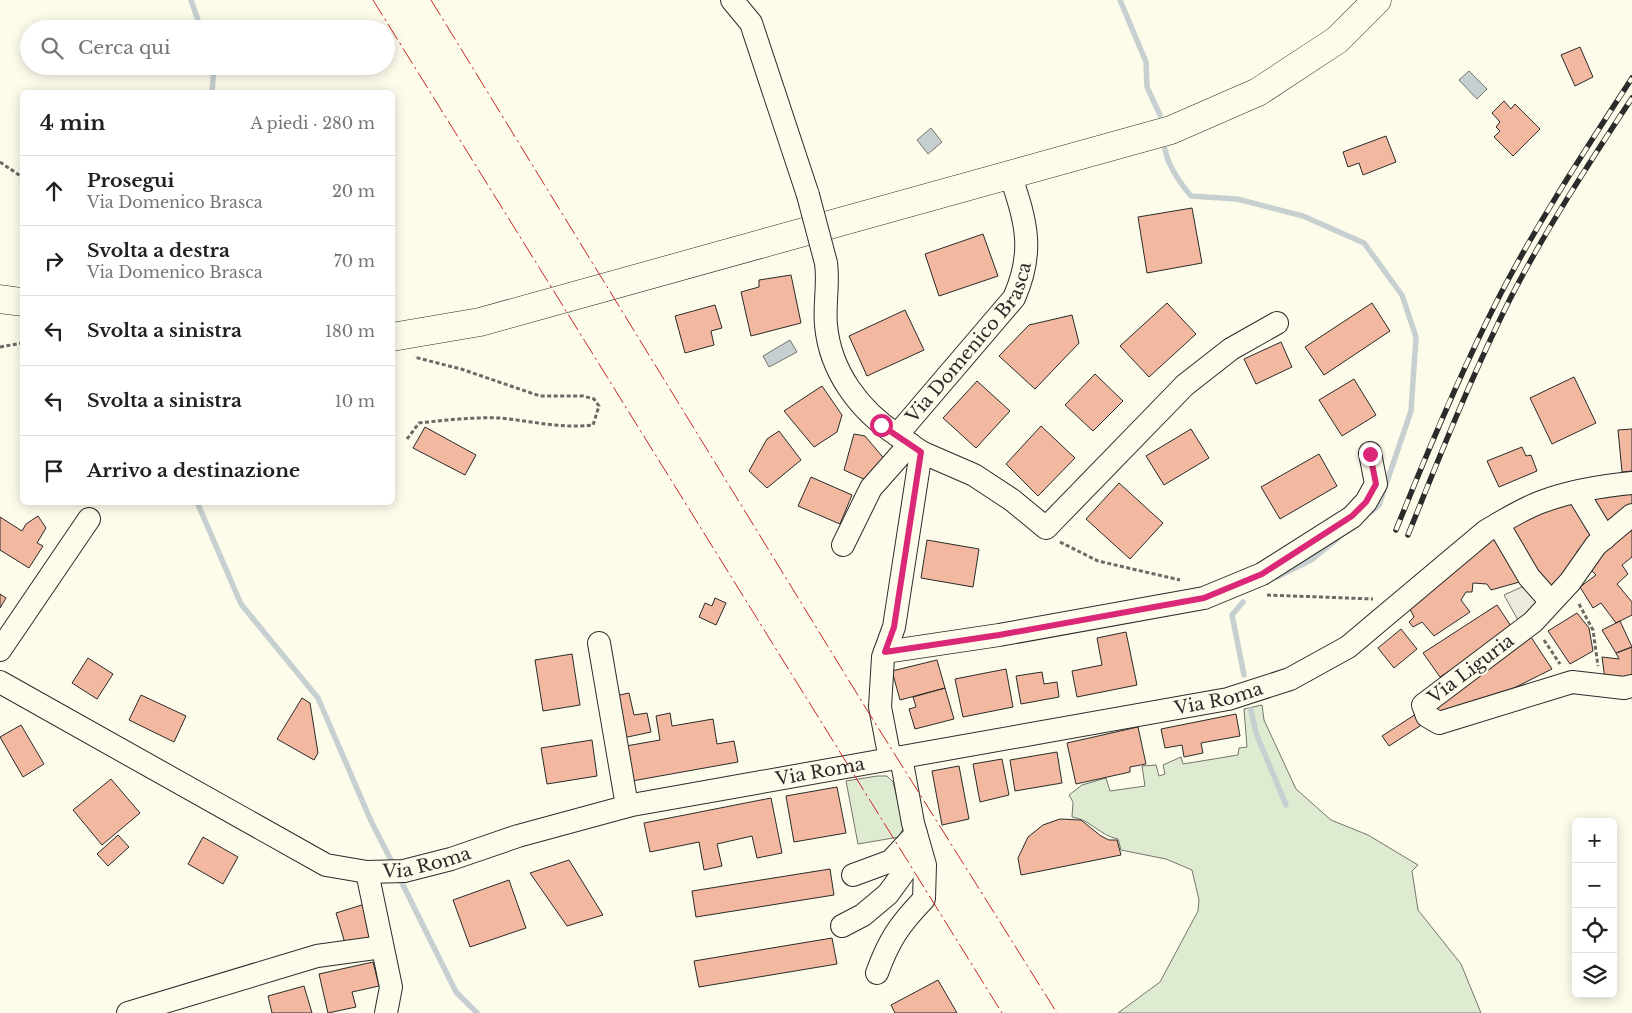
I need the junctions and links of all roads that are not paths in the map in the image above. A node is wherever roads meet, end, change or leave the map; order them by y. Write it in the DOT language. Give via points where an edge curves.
graph roads {
  1 [pos="732,0"];
  2 [pos="1377,0"];
  3 [pos="1010,174"];
  4 [pos="0,299"];
  5 [pos="20,302"];
  6 [pos="1278,323"];
  7 [pos="395,337"];
  8 [pos="909,444"];
  9 [pos="1370,454"];
  10 [pos="1632,483"];
  11 [pos="1577,492"];
  12 [pos="1632,515"];
  13 [pos="89,519"];
  14 [pos="1498,524"];
  15 [pos="1605,538"];
  16 [pos="843,545"];
  17 [pos="1551,602"];
  18 [pos="599,643"];
  19 [pos="0,650"];
  20 [pos="885,652"];
  21 [pos="0,682"];
  22 [pos="1632,686"];
  23 [pos="896,758"];
  24 [pos="627,806"];
  25 [pos="918,842"];
  26 [pos="375,871"];
  27 [pos="853,875"];
  28 [pos="842,926"];
  29 [pos="382,947"];
  30 [pos="877,973"];
  31 [pos="128,1013"];
  32 [pos="386,1013"];
  1 -- 8 [label="street, bridge" via="751,23 808,195 826,263 826,324 830,350 841,376 864,408"];
  2 -- 3 [label="main road" via="1337,40 1258,92 1171,130"];
  3 -- 7 [label="main road" via="480,322"];
  3 -- 8 [label="street, Via Domenico Brasca" via="1024,215 1028,239 1026,265 1020,284 1014,298"];
  4 -- 5 [label="main road"];
  6 -- 8 [label="street" via="1231,349 1185,385 1046,528 1012,500 974,476"];
  8 -- 16 [label="street" via="871,488"];
  8 -- 20 [label="street, Via Domenico Brasca" via="894,627"];
  9 -- 20 [label="street" via="1376,484 1366,502 1352,516 1262,574 1204,598"];
  10 -- 11 [label="street, Via Roma"];
  11 -- 14 [label="street, Via Roma" via="1540,502"];
  11 -- 15 [label="street"];
  12 -- 15 [label="street, Via Liguria"];
  13 -- 19 [label="street"];
  14 -- 17 [label="street" via="1529,577"];
  14 -- 23 [label="street, Via Roma" via="1348,647 1290,679 1228,699"];
  15 -- 17 [label="street, Via Liguria"];
  17 -- 22 [label="street, Via Liguria" via="1533,622 1423,705 1427,716 1439,724 1572,682 1624,688"];
  18 -- 24 [label="street"];
  20 -- 23 [label="street, Via Domenico Brasca" via="880,707"];
  21 -- 26 [label="street, Via Roma" via="326,865"];
  23 -- 24 [label="street, Via Roma"];
  23 -- 25 [label="street, Via Domenico Brasca"];
  24 -- 26 [label="street, Via Roma" via="518,836 451,859 404,871"];
  25 -- 27 [label="street" via="891,861"];
  25 -- 28 [label="street" via="888,894 863,915"];
  25 -- 30 [label="street, Via Domenico Brasca" via="925,865 924,899 888,943"];
  26 -- 29 [label="street"];
  29 -- 31 [label="street" via="317,956"];
  29 -- 32 [label="street" via="391,986"];
}
